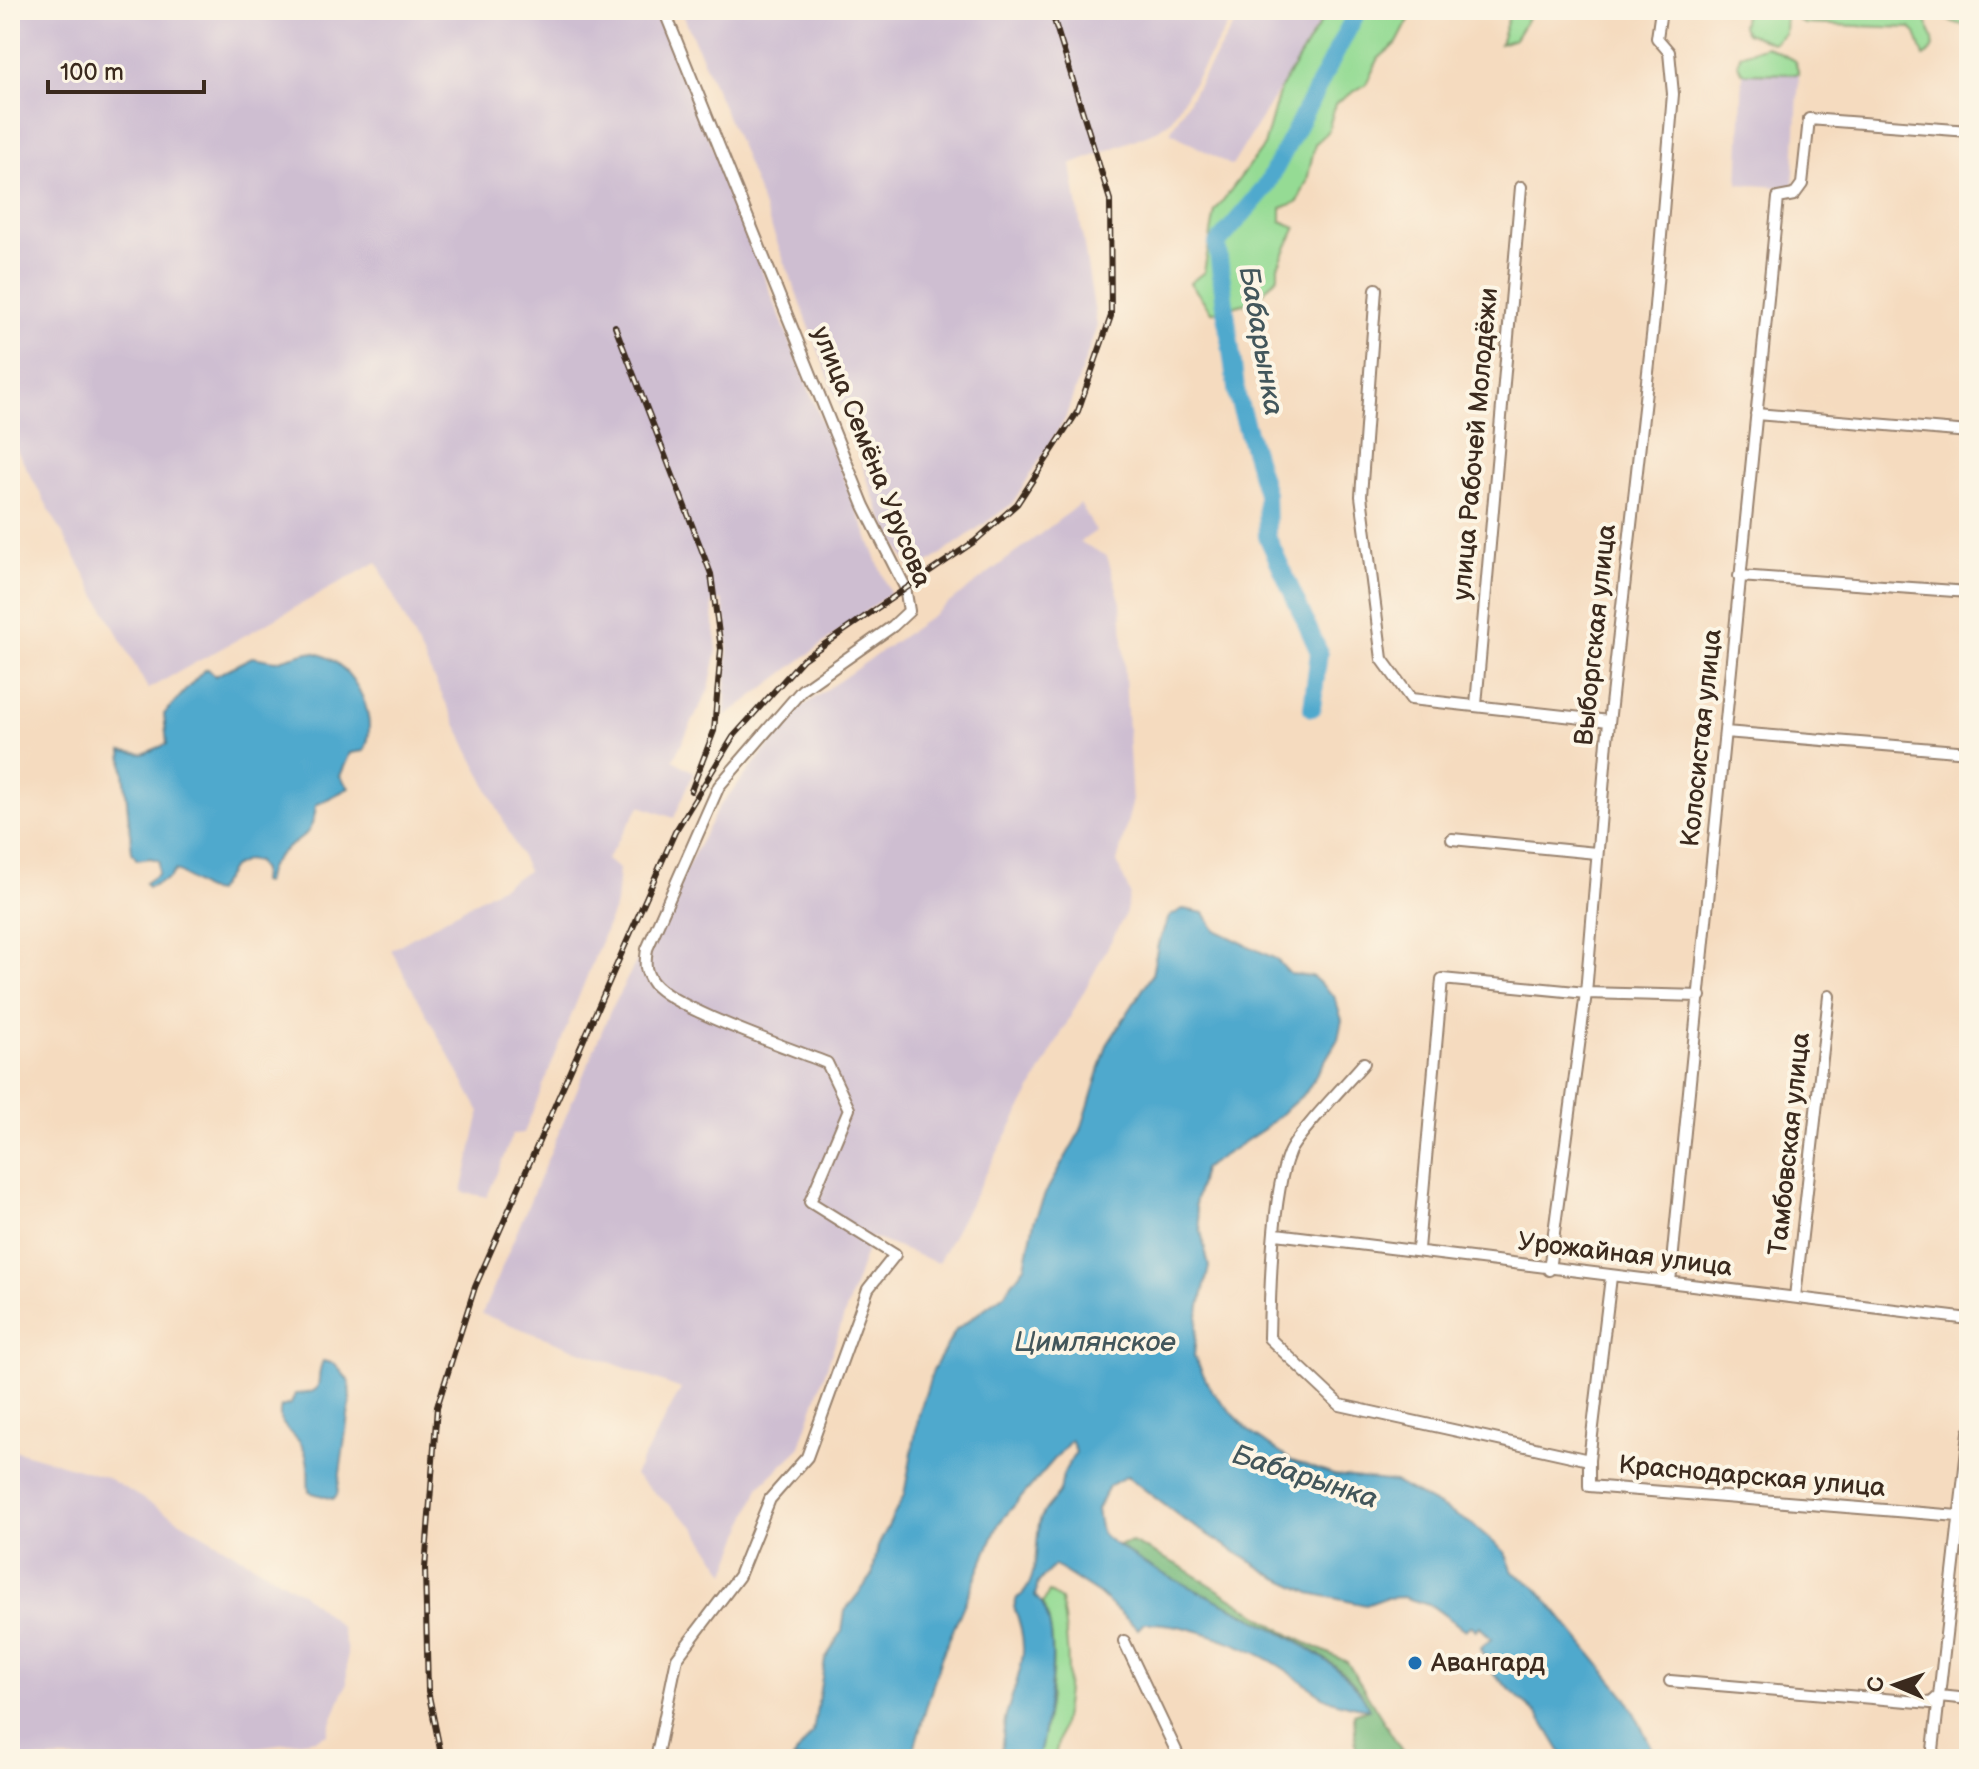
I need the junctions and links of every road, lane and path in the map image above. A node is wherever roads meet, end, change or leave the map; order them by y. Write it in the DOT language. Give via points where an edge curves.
graph roads {
  1 [pos="664,10"];
  2 [pos="1661,10"];
  3 [pos="1969,131"];
  4 [pos="1521,187"];
  5 [pos="1376,289"];
  6 [pos="1756,414"];
  7 [pos="1969,432"];
  8 [pos="1739,576"];
  9 [pos="1969,592"];
  10 [pos="1476,705"];
  11 [pos="1609,721"];
  12 [pos="1725,732"];
  13 [pos="1969,752"];
  14 [pos="1452,839"];
  15 [pos="1596,853"];
  16 [pos="1586,993"];
  17 [pos="1700,996"];
  18 [pos="1829,996"];
  19 [pos="1364,1063"];
  20 [pos="1276,1234"];
  21 [pos="1418,1249"];
  22 [pos="1549,1270"];
  23 [pos="1611,1277"];
  24 [pos="1670,1282"];
  25 [pos="1795,1297"];
  26 [pos="1969,1319"];
  27 [pos="1969,1432"];
  28 [pos="1589,1460"];
  29 [pos="1964,1519"];
  30 [pos="1124,1641"];
  31 [pos="1670,1681"];
  32 [pos="1939,1696"];
  33 [pos="1969,1699"];
  34 [pos="656,1759"];
  35 [pos="1180,1759"];
  36 [pos="1932,1759"];
  1 -- 34 [label="street, улица Семёна Урусова" via="864,506 905,587 909,611 802,690 719,786 647,949 648,976 673,1000 827,1063 849,1109 810,1202 895,1255 868,1289 807,1457 770,1499 739,1576 677,1658"];
  2 -- 11 [label="street, Выборгская улица" via="1657,38 1669,52 1673,94"];
  3 -- 6 [label="street, Колосистая улица" via="1809,119 1802,184 1794,195 1778,198"];
  4 -- 10 [label="street, улица Рабочей Молодёжи"];
  5 -- 10 [label="street" via="1361,496 1382,659 1411,699"];
  6 -- 7 [label="street"];
  6 -- 8 [label="street, Колосистая улица"];
  8 -- 9 [label="street"];
  8 -- 12 [label="street, Колосистая улица"];
  10 -- 11 [label="street"];
  11 -- 15 [label="street, Выборгская улица"];
  12 -- 13 [label="street"];
  12 -- 17 [label="street, Колосистая улица"];
  14 -- 15 [label="street"];
  15 -- 16 [label="street, Выборгская улица"];
  16 -- 17 [label="street"];
  16 -- 21 [label="street" via="1442,979"];
  16 -- 22 [label="street, Выборгская улица"];
  17 -- 24 [label="street, Колосистая улица"];
  18 -- 25 [label="street, Тамбовская улица"];
  19 -- 20 [label="street, Краснодарская улица" via="1289,1152"];
  20 -- 21 [label="street, Урожайная улица"];
  20 -- 28 [label="street, Краснодарская улица" via="1269,1338 1340,1405"];
  21 -- 22 [label="street, Урожайная улица"];
  22 -- 23 [label="street, Урожайная улица"];
  23 -- 24 [label="street, Урожайная улица"];
  23 -- 28 [label="street"];
  24 -- 25 [label="street, Урожайная улица"];
  25 -- 26 [label="street, Урожайная улица"];
  27 -- 29 [label="street"];
  28 -- 29 [label="street, Краснодарская улица" via="1589,1486"];
  29 -- 32 [label="street"];
  30 -- 35 [label="street"];
  31 -- 32 [label="street" via="1931,1703"];
  32 -- 33 [label="street"];
  32 -- 36 [label="street"];
}
